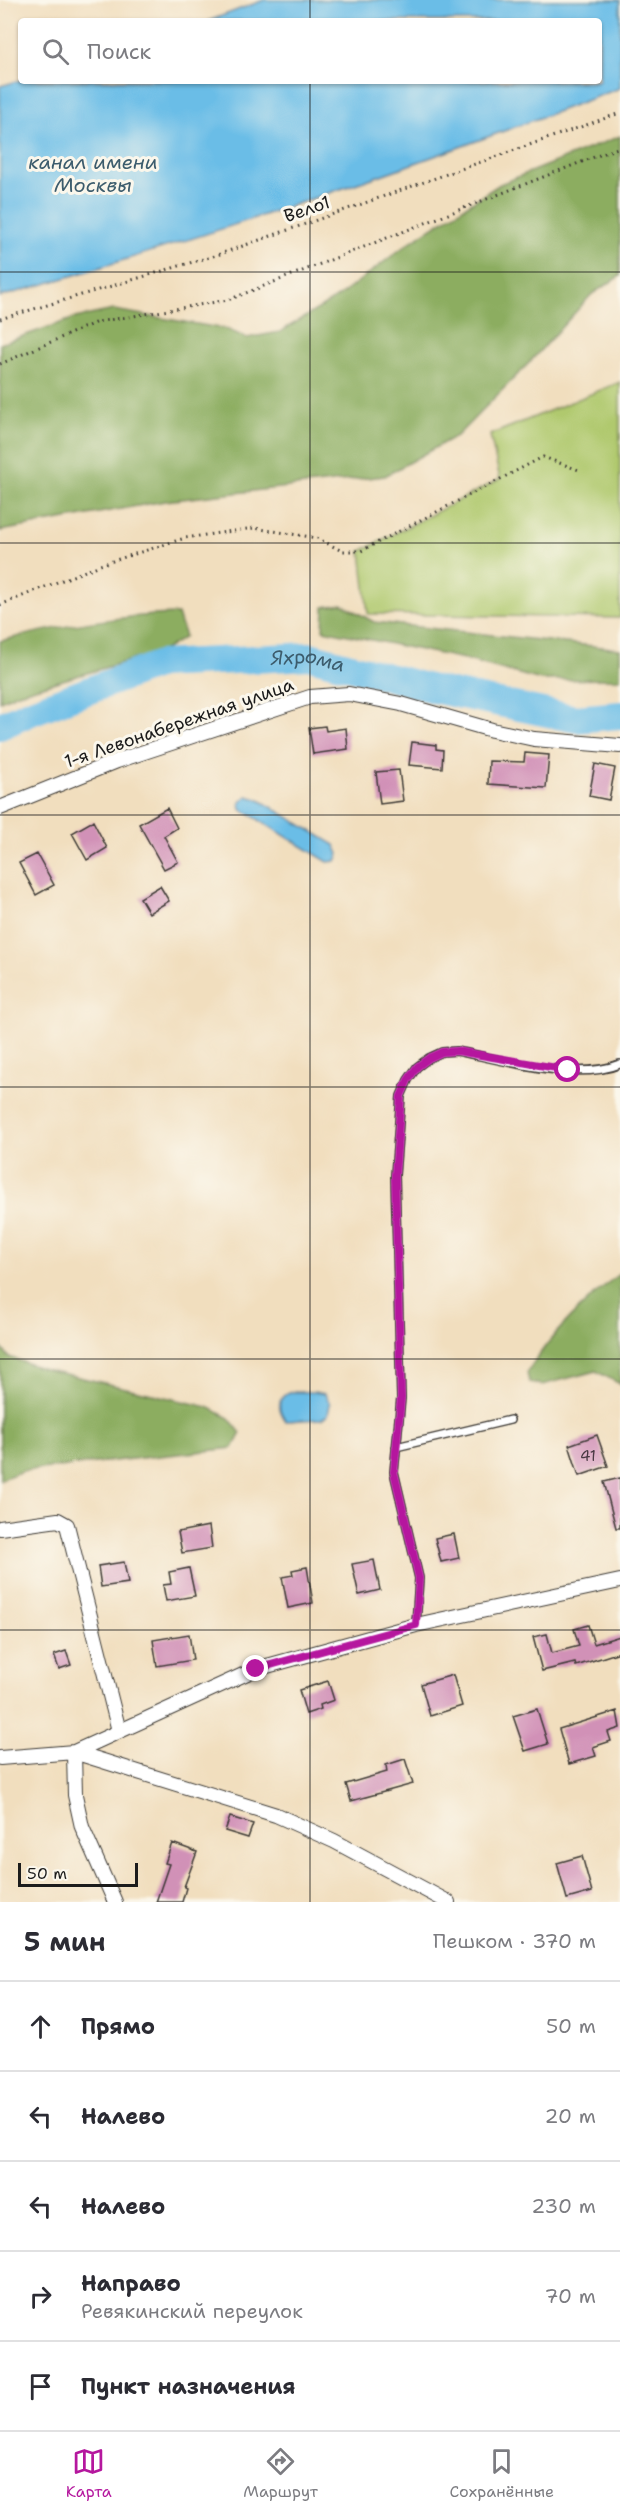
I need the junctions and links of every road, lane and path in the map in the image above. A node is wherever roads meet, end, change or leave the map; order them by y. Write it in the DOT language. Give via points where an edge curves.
graph roads {
  1 [pos="620,113"];
  2 [pos="620,147"];
  3 [pos="0,319"];
  4 [pos="0,364"];
  5 [pos="579,470"];
  6 [pos="0,605"];
  7 [pos="620,746"];
  8 [pos="0,808"];
  9 [pos="620,1064"];
  10 [pos="510,1420"];
  11 [pos="396,1447"];
  12 [pos="0,1528"];
  13 [pos="620,1581"];
  14 [pos="416,1625"];
  15 [pos="119,1731"];
  16 [pos="74,1752"];
  17 [pos="0,1758"];
  18 [pos="115,1902"];
  19 [pos="448,1902"];
  1 -- 3 [label="path, Вело1" via="220,254"];
  2 -- 4 [label="path" via="228,300 97,322"];
  5 -- 6 [label="path" via="543,457 361,551 342,551 317,538 254,528 185,538 100,565"];
  7 -- 8 [label="street, 1-я Левонабережная улица" via="534,739 349,694 310,697 117,760"];
  9 -- 11 [label="lane" via="568,1070 457,1051 442,1052 417,1067 408,1080 401,1096 395,1175 401,1398"];
  10 -- 11 [label="lane"];
  11 -- 14 [label="lane" via="394,1472 419,1578"];
  12 -- 15 [label="street" via="58,1520 67,1525"];
  13 -- 14 [label="street"];
  14 -- 15 [label="street" via="256,1669"];
  15 -- 16 [label="street"];
  16 -- 17 [label="street"];
  16 -- 18 [label="street" via="75,1795 82,1827"];
  16 -- 19 [label="street" via="276,1815"];
}
